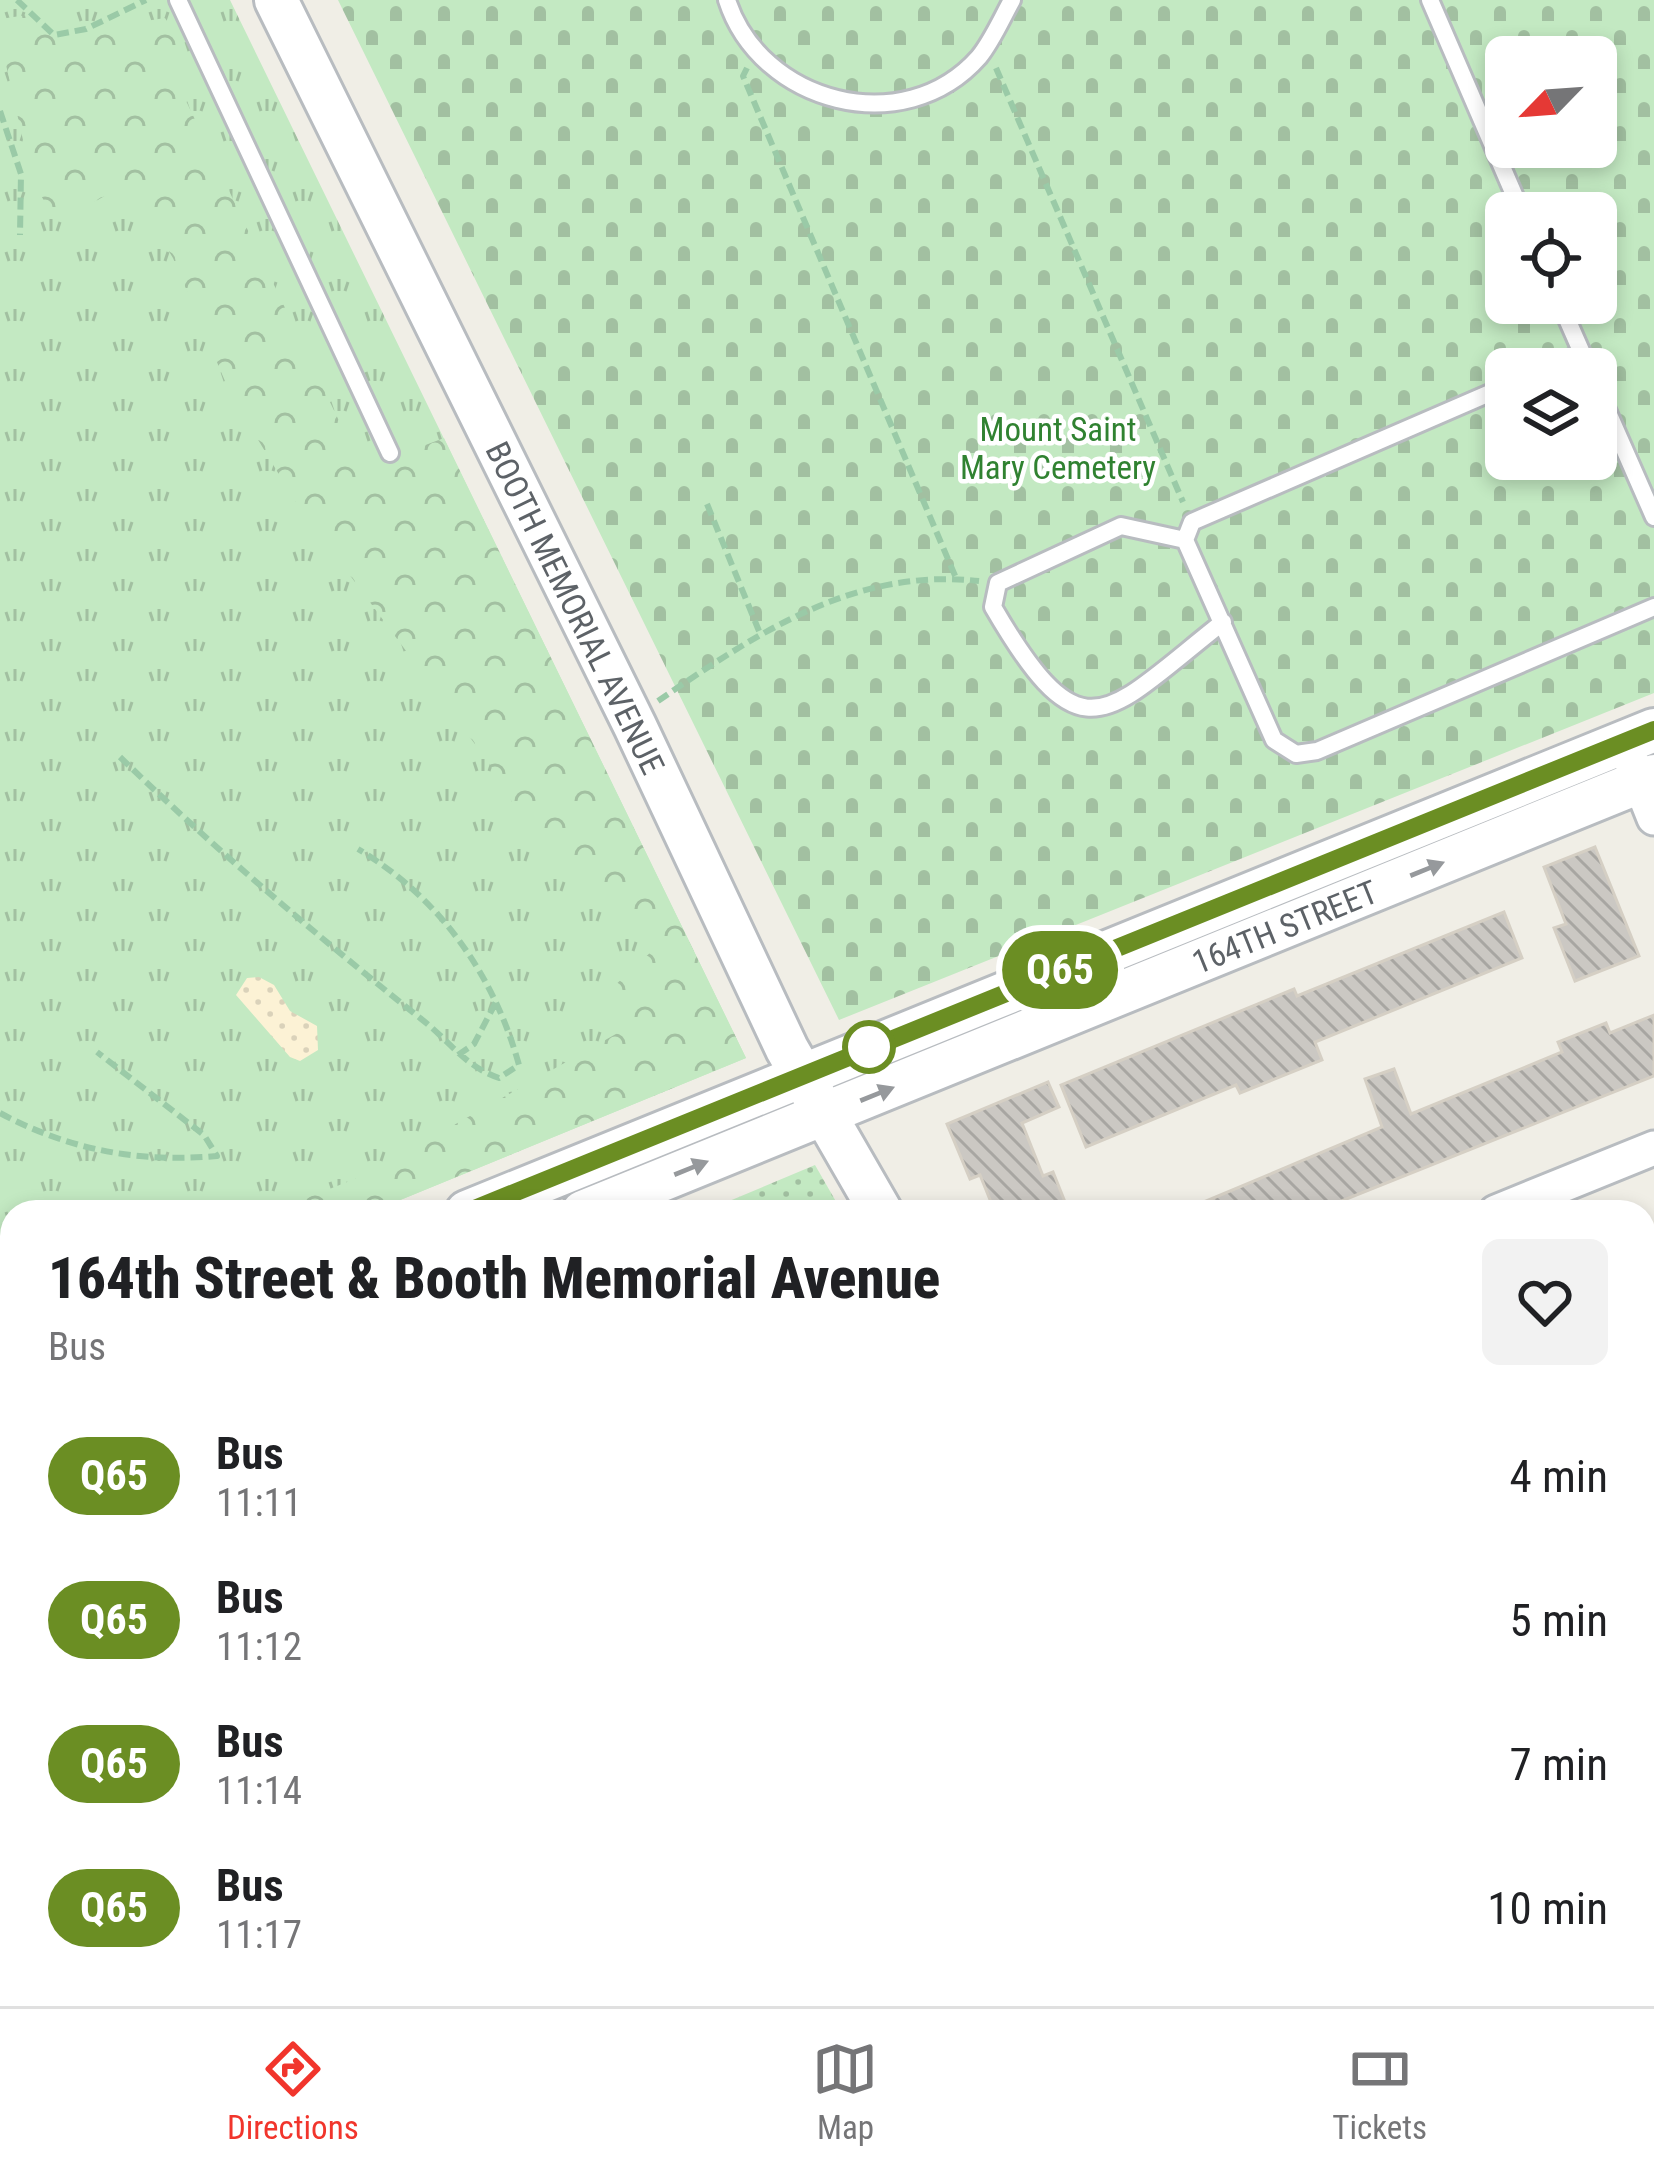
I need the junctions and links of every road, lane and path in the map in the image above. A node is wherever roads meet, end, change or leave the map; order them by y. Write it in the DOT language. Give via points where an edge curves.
graph roads {
  1 [pos="17,0"];
  2 [pos="146,0"];
  3 [pos="178,0"];
  4 [pos="276,0"];
  5 [pos="727,0"];
  6 [pos="1012,0"];
  7 [pos="1430,0"];
  8 [pos="986,45"];
  9 [pos="756,49"];
  10 [pos="0,111"];
  11 [pos="1513,192"];
  12 [pos="20,235"];
  13 [pos="1485,395"];
  14 [pos="1617,433"];
  15 [pos="390,453"];
  16 [pos="707,504"];
  17 [pos="1654,517"];
  18 [pos="1192,522"];
  19 [pos="1185,540"];
  20 [pos="956,578"];
  21 [pos="998,583"];
  22 [pos="1654,607"];
  23 [pos="1223,622"];
  24 [pos="759,631"];
  25 [pos="655,703"];
  26 [pos="120,758"];
  27 [pos="1645,770"];
  28 [pos="358,850"];
  29 [pos="496,1002"];
  30 [pos="97,1052"];
  31 [pos="458,1055"];
  32 [pos="801,1075"];
  33 [pos="0,1113"];
  34 [pos="824,1115"];
  35 [pos="1654,1148"];
  36 [pos="495,1200"];
  37 [pos="613,1200"];
  38 [pos="874,1200"];
  39 [pos="1526,1200"];
  1 -- 2 [label="path" via="54,35"];
  3 -- 15 [label="lane"];
  4 -- 32 [label="street, BOOTH MEMORIAL AVENUE"];
  5 -- 9 [label="lane"];
  6 -- 8 [label="lane"];
  7 -- 11 [label="lane"];
  8 -- 9 [label="lane" via="932,91 862,107 808,93"];
  8 -- 18 [label="path"];
  9 -- 20 [label="path" via="743,76"];
  10 -- 12 [label="path" via="21,174"];
  13 -- 18 [label="lane"];
  14 -- 17 [label="lane"];
  16 -- 24 [label="path"];
  18 -- 19 [label="lane"];
  19 -- 21 [label="lane" via="1121,526"];
  19 -- 23 [label="lane"];
  20 -- 21 [label="path"];
  20 -- 24 [label="path" via="881,583"];
  21 -- 23 [label="lane" via="993,607 1021,655 1058,700 1079,709 1127,698"];
  22 -- 23 [label="lane" via="1296,754 1274,740"];
  24 -- 25 [label="path"];
  26 -- 31 [label="path" via="230,863"];
  27 -- 32 [label="street, 164TH STREET"];
  34 -- 27 [label="street, 164TH STREET, one-way"];
  28 -- 29 [label="path" via="428,906 479,962"];
  29 -- 31 [label="path" via="474,1044"];
  29 -- 31 [label="path" via="519,1065 499,1078"];
  30 -- 33 [label="path" via="204,1135 217,1156 112,1154 54,1142"];
  32 -- 34 [label="street, BOOTH MEMORIAL AVENUE"];
  32 -- 36 [label="street, 164TH STREET"];
  37 -- 34 [label="street, 164TH STREET, one-way"];
  34 -- 38 [label="street, BOOTH MEMORIAL AVENUE"];
  35 -- 39 [label="street"];
}
